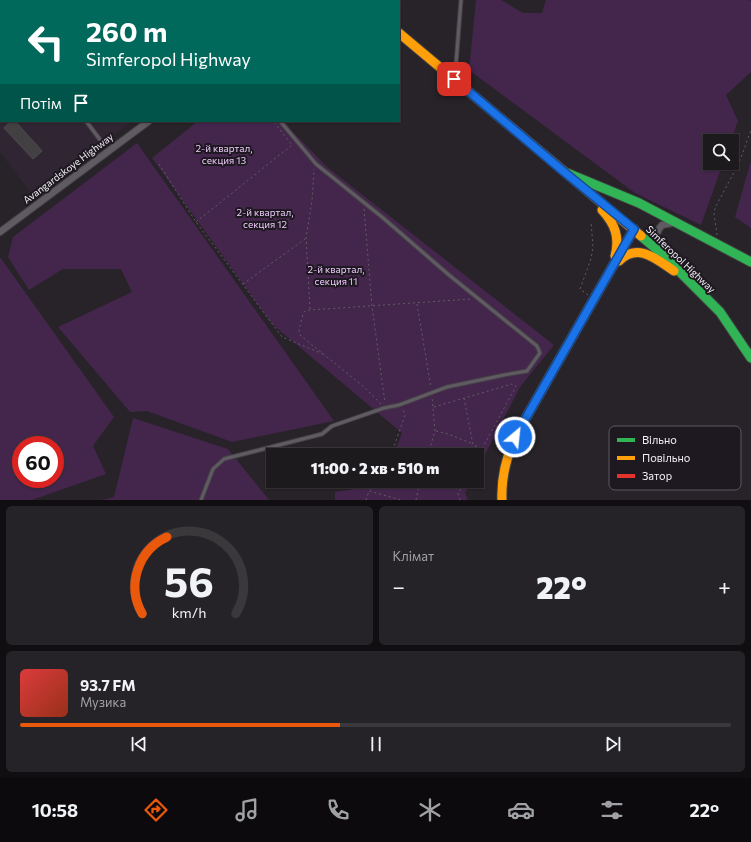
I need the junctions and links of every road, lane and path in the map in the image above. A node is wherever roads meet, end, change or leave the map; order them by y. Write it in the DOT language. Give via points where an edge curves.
graph roads {
  1 [pos="461,0"];
  2 [pos="400,34"];
  3 [pos="454,79"];
  4 [pos="87,122"];
  5 [pos="148,122"];
  6 [pos="274,122"];
  7 [pos="281,122"];
  8 [pos="751,130"];
  9 [pos="101,140"];
  10 [pos="314,162"];
  11 [pos="159,164"];
  12 [pos="563,171"];
  13 [pos="579,184"];
  14 [pos="363,203"];
  15 [pos="591,221"];
  16 [pos="196,222"];
  17 [pos="675,223"];
  18 [pos="634,229"];
  19 [pos="0,232"];
  20 [pos="306,238"];
  21 [pos="717,245"];
  22 [pos="661,253"];
  23 [pos="751,262"];
  24 [pos="606,277"];
  25 [pos="690,281"];
  26 [pos="242,285"];
  27 [pos="585,293"];
  28 [pos="479,298"];
  29 [pos="416,303"];
  30 [pos="372,306"];
  31 [pos="310,310"];
  32 [pos="323,355"];
  33 [pos="751,358"];
  34 [pos="432,394"];
  35 [pos="464,398"];
  36 [pos="400,405"];
  37 [pos="434,407"];
  38 [pos="385,408"];
  39 [pos="435,431"];
  40 [pos="473,444"];
  41 [pos="393,448"];
  42 [pos="430,448"];
  43 [pos="482,448"];
  44 [pos="371,488"];
  45 [pos="419,488"];
  46 [pos="461,488"];
  47 [pos="369,491"];
  48 [pos="201,500"];
  49 [pos="366,500"];
  50 [pos="401,500"];
  51 [pos="416,500"];
  52 [pos="460,500"];
  53 [pos="502,500"];
  1 -- 3 [label="lane"];
  2 -- 3 [label="main road, Simferopol Highway"];
  3 -- 12 [label="main road, Simferopol Highway"];
  4 -- 9 [label="lane"];
  5 -- 19 [label="street, Avangardskoye Highway"];
  6 -- 16 [label="path" via="292,145"];
  7 -- 10 [label="lane"];
  8 -- 21 [label="path" via="739,163 715,208"];
  10 -- 14 [label="lane"];
  10 -- 20 [label="path" via="312,201"];
  11 -- 16 [label="path"];
  12 -- 13 [label="main road, Simferopol Highway"];
  12 -- 17 [label="main road" via="639,203"];
  13 -- 18 [label="main road, Simferopol Highway"];
  13 -- 24 [label="main road" via="615,225 618,246"];
  14 -- 28 [label="lane"];
  14 -- 30 [label="path"];
  15 -- 27 [label="path" via="593,247 580,289"];
  16 -- 26 [label="path"];
  17 -- 21 [label="main road"];
  17 -- 22 [label="street" via="662,225 658,230 656,238"];
  18 -- 22 [label="main road, Simferopol Highway"];
  18 -- 24 [label="main road"];
  20 -- 26 [label="path"];
  20 -- 31 [label="path"];
  21 -- 23 [label="main road"];
  22 -- 25 [label="main road, Simferopol Highway"];
  24 -- 25 [label="main road" via="620,258 627,253 635,252 646,253"];
  24 -- 53 [label="main road" via="515,437 506,461"];
  25 -- 33 [label="main road, Simferopol Highway" via="720,312"];
  26 -- 32 [label="path" via="282,337"];
  28 -- 29 [label="path"];
  28 -- 34 [label="lane" via="537,346 540,353 527,371 447,387"];
  29 -- 30 [label="path"];
  29 -- 34 [label="path"];
  30 -- 31 [label="path"];
  30 -- 38 [label="path"];
  31 -- 32 [label="path" via="303,314 300,335 317,347"];
  32 -- 38 [label="path" via="364,387"];
  34 -- 36 [label="lane"];
  34 -- 37 [label="path"];
  35 -- 37 [label="path"];
  35 -- 40 [label="path"];
  35 -- 43 [label="path" via="512,384 516,386"];
  36 -- 38 [label="lane"];
  36 -- 41 [label="path" via="405,415"];
  37 -- 39 [label="path"];
  38 -- 48 [label="lane" via="332,426 322,434 224,459 213,469"];
  39 -- 40 [label="path"];
  39 -- 42 [label="path"];
  40 -- 43 [label="path"];
  44 -- 47 [label="path"];
  45 -- 51 [label="path"];
  46 -- 52 [label="path" via="458,494"];
  47 -- 49 [label="path"];
  47 -- 50 [label="path"];
}
